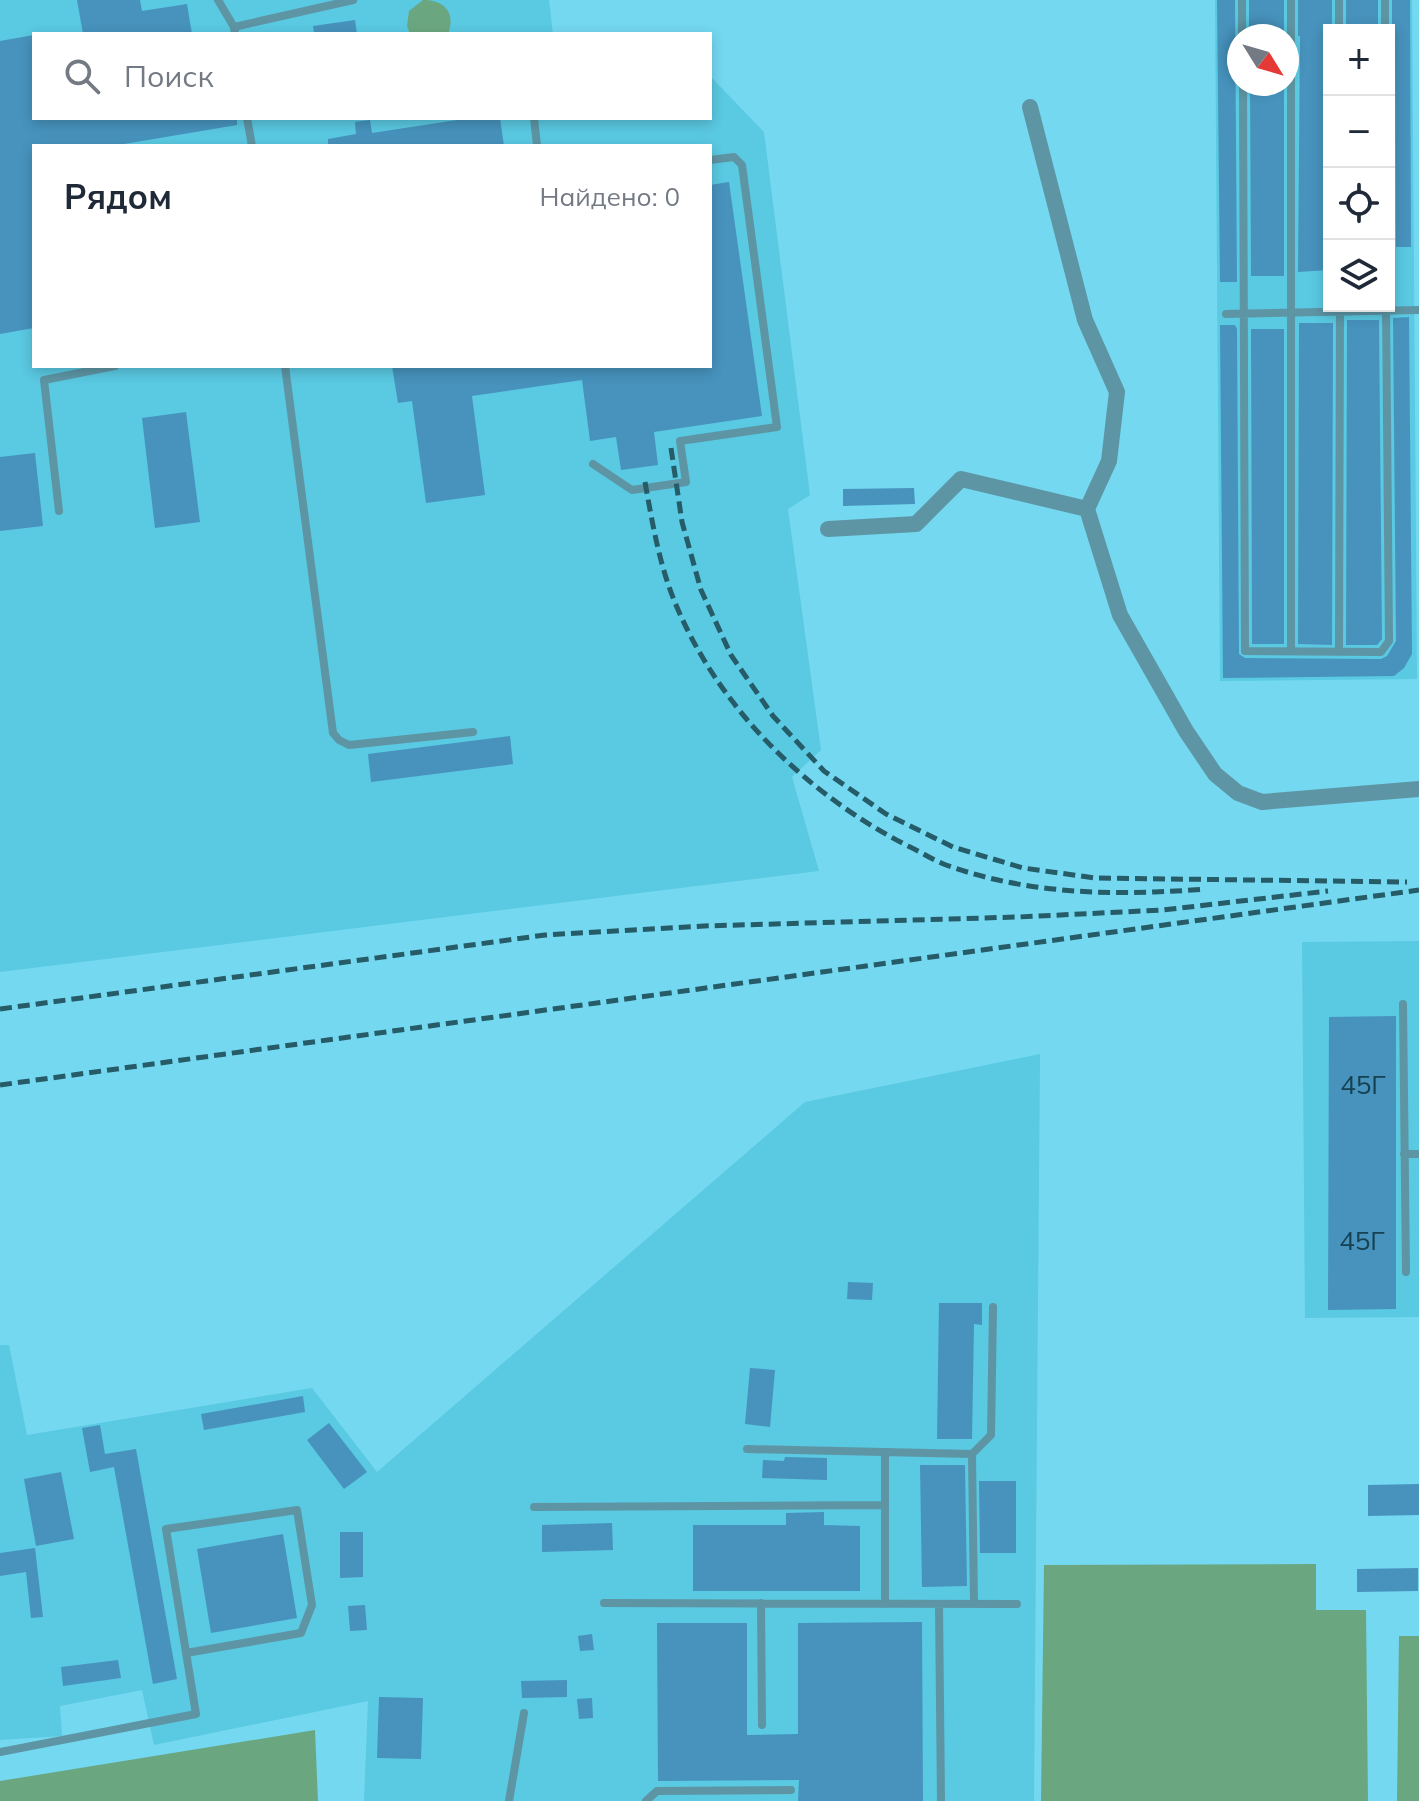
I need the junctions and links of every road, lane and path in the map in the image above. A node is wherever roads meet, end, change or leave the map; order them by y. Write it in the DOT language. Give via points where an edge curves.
graph roads {
  1 [pos="218,0"];
  2 [pos="353,0"];
  3 [pos="1242,0"];
  4 [pos="1291,0"];
  5 [pos="1339,0"];
  6 [pos="1385,0"];
  7 [pos="1242,24"];
  8 [pos="1339,24"];
  9 [pos="1385,24"];
  10 [pos="234,30"];
  11 [pos="1243,96"];
  12 [pos="1030,107"];
  13 [pos="247,120"];
  14 [pos="534,120"];
  15 [pos="252,144"];
  16 [pos="537,144"];
  17 [pos="712,160"];
  18 [pos="1395,309"];
  19 [pos="1323,310"];
  20 [pos="1419,310"];
  21 [pos="1340,312"];
  22 [pos="1386,312"];
  23 [pos="1292,313"];
  24 [pos="1226,314"];
  25 [pos="1245,314"];
  26 [pos="105,368"];
  27 [pos="285,368"];
  28 [pos="593,464"];
  29 [pos="1087,509"];
  30 [pos="59,511"];
  31 [pos="828,529"];
  32 [pos="1291,651"];
  33 [pos="1339,652"];
  34 [pos="473,732"];
  35 [pos="1419,789"];
  36 [pos="1403,1004"];
  37 [pos="1404,1154"];
  38 [pos="1419,1154"];
  39 [pos="1406,1272"];
  40 [pos="993,1307"];
  41 [pos="747,1449"];
  42 [pos="885,1452"];
  43 [pos="972,1454"];
  44 [pos="885,1505"];
  45 [pos="534,1507"];
  46 [pos="604,1603"];
  47 [pos="761,1603"];
  48 [pos="885,1604"];
  49 [pos="939,1604"];
  50 [pos="974,1604"];
  51 [pos="1017,1604"];
  52 [pos="186,1653"];
  53 [pos="524,1713"];
  54 [pos="762,1725"];
  55 [pos="0,1752"];
  56 [pos="791,1790"];
  57 [pos="509,1801"];
  58 [pos="646,1801"];
  59 [pos="941,1801"];
  1 -- 10 [label="lane"];
  2 -- 10 [label="lane"];
  3 -- 7 [label="lane"];
  4 -- 23 [label="lane"];
  5 -- 8 [label="lane"];
  6 -- 9 [label="lane"];
  11 -- 25 [label="lane"];
  12 -- 29 [label="street" via="1085,320 1117,392 1109,461"];
  13 -- 15 [label="lane"];
  14 -- 16 [label="lane"];
  17 -- 28 [label="lane" via="734,157 742,165 777,427 680,441 686,482 632,490"];
  18 -- 20 [label="lane"];
  19 -- 23 [label="lane"];
  21 -- 33 [label="lane"];
  22 -- 33 [label="lane" via="1389,641 1381,652"];
  23 -- 25 [label="lane"];
  23 -- 32 [label="lane"];
  24 -- 25 [label="lane"];
  25 -- 32 [label="lane" via="1245,651"];
  26 -- 30 [label="lane" via="44,380"];
  27 -- 34 [label="lane" via="333,733 349,745"];
  29 -- 31 [label="street" via="961,479 916,524"];
  29 -- 35 [label="street" via="1120,615 1215,774 1238,793 1262,802"];
  32 -- 33 [label="lane"];
  36 -- 37 [label="lane"];
  37 -- 38 [label="lane"];
  37 -- 39 [label="lane"];
  40 -- 43 [label="lane" via="991,1435"];
  41 -- 42 [label="lane"];
  42 -- 43 [label="lane"];
  42 -- 44 [label="lane"];
  43 -- 50 [label="lane"];
  44 -- 45 [label="lane"];
  44 -- 48 [label="lane"];
  46 -- 47 [label="lane"];
  47 -- 48 [label="lane"];
  47 -- 54 [label="lane"];
  48 -- 49 [label="lane"];
  49 -- 50 [label="lane"];
  49 -- 59 [label="lane"];
  50 -- 51 [label="lane"];
  52 -- 52 [label="lane" via="301,1633 312,1605 297,1510 166,1529"];
  52 -- 55 [label="lane" via="196,1714"];
  53 -- 57 [label="lane"];
  56 -- 58 [label="lane" via="657,1791"];
}
